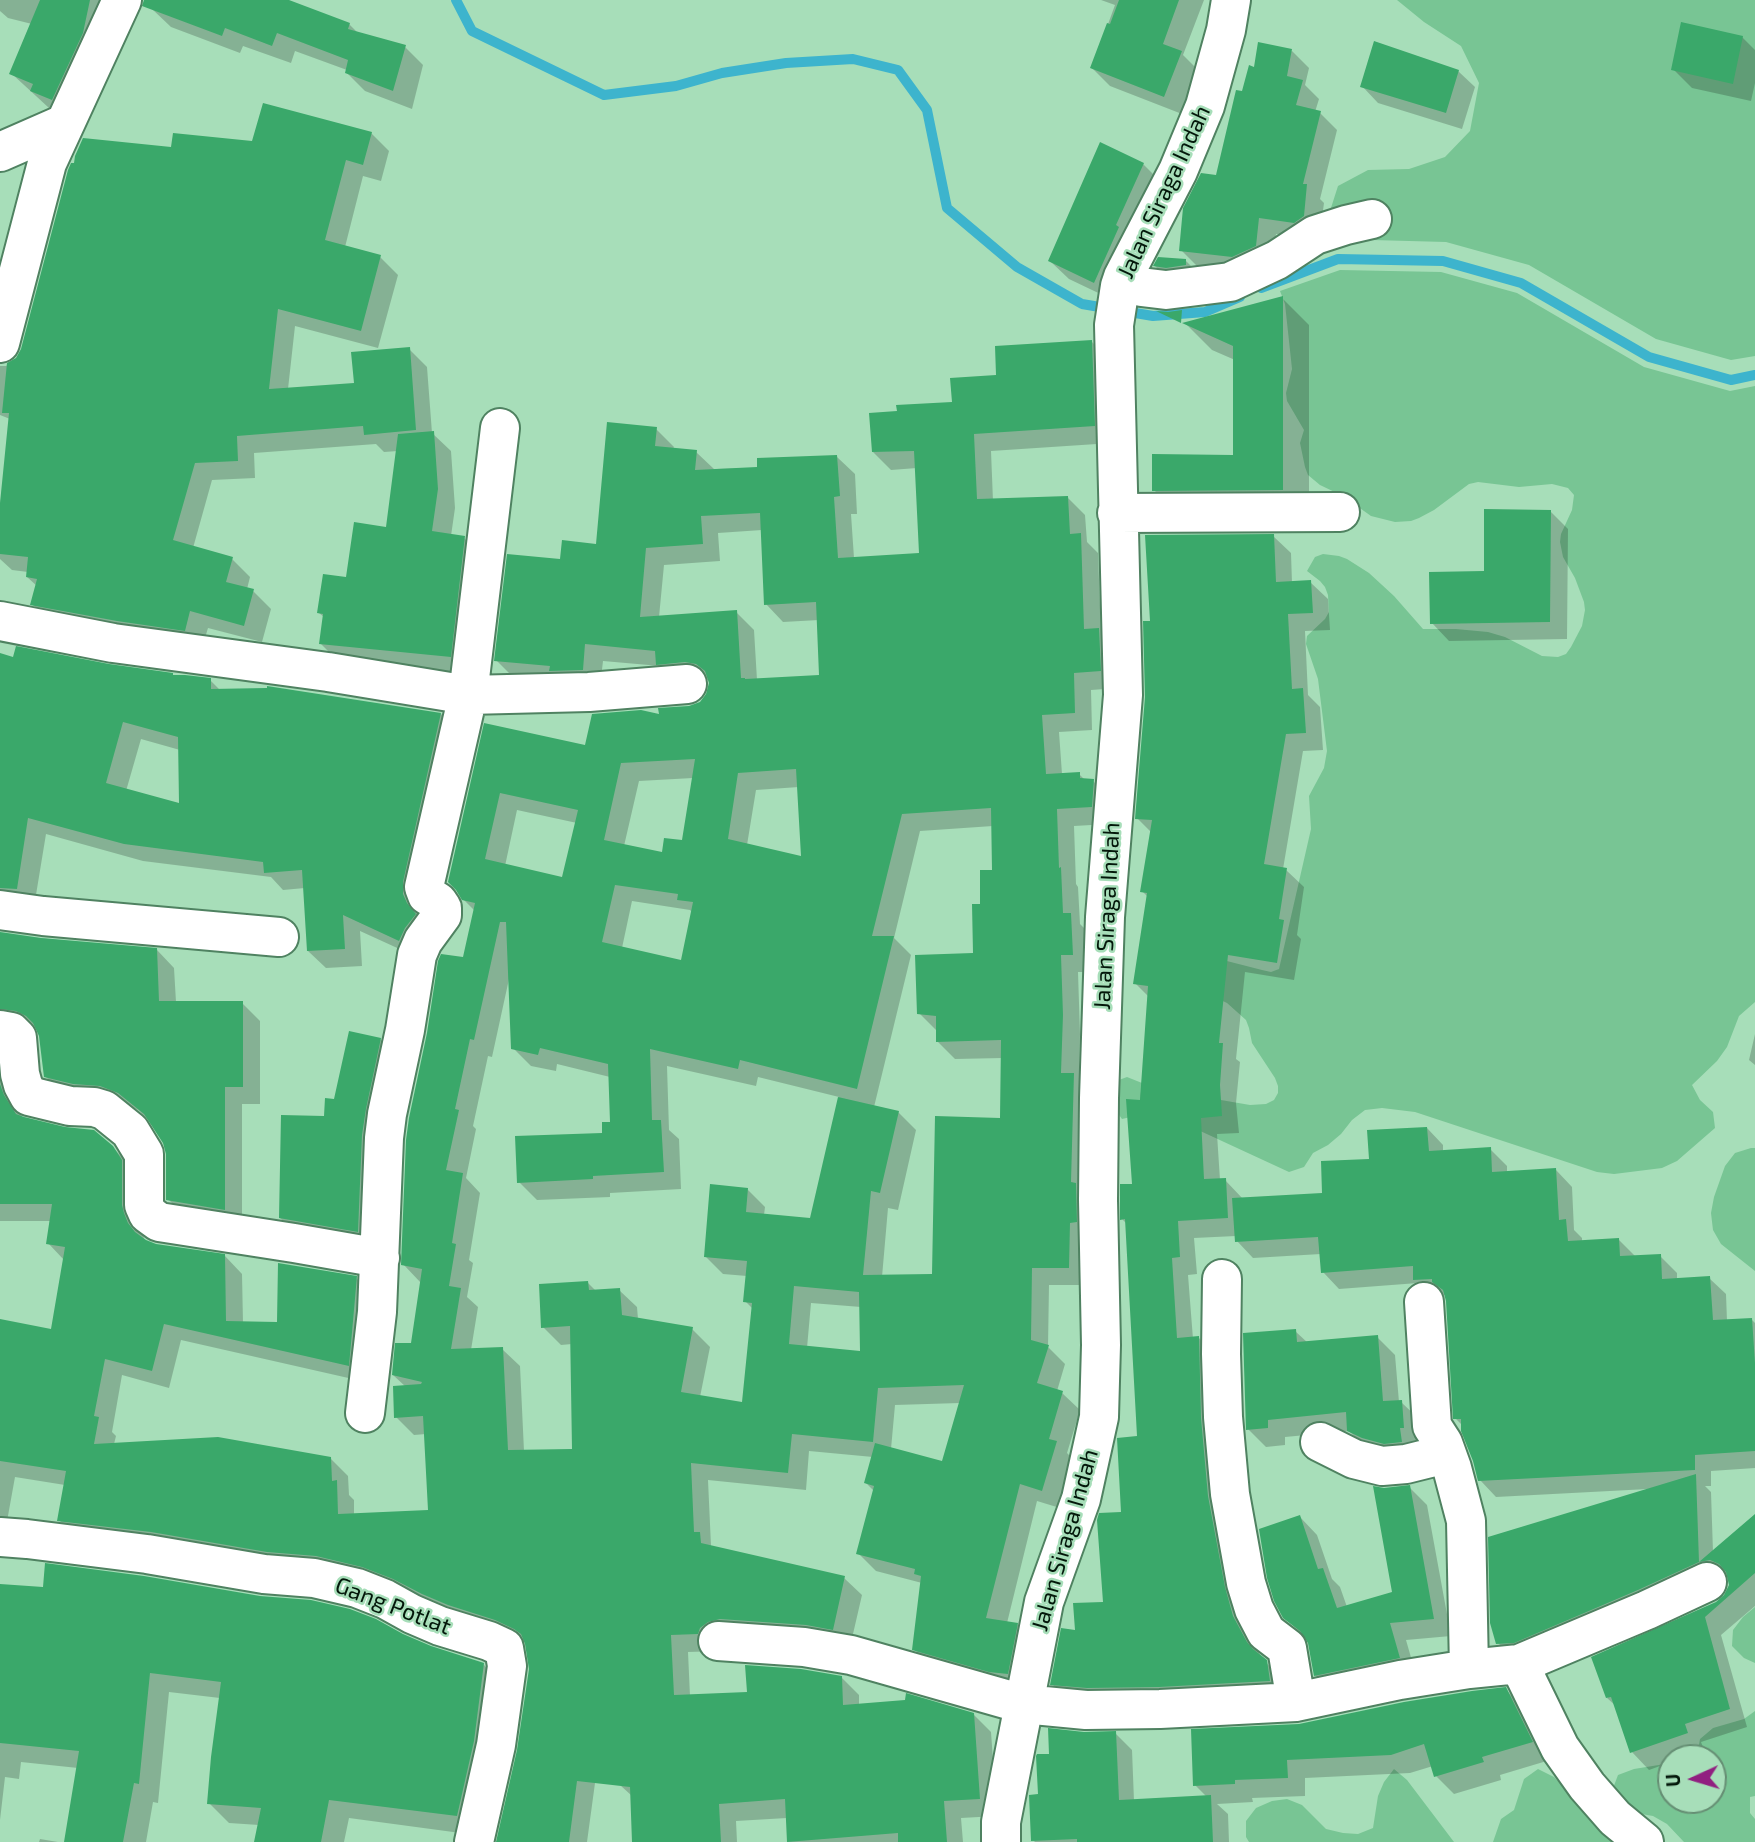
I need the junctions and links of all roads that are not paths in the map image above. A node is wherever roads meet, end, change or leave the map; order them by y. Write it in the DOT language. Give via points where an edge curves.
graph roads {
  1 [pos="122,0"];
  2 [pos="1231,0"];
  3 [pos="64,124"];
  4 [pos="0,152"];
  5 [pos="1372,219"];
  6 [pos="1122,281"];
  7 [pos="0,343"];
  8 [pos="500,428"];
  9 [pos="1340,512"];
  10 [pos="1117,513"];
  11 [pos="0,621"];
  12 [pos="687,684"];
  13 [pos="468,695"];
  14 [pos="0,910"];
  15 [pos="279,937"];
  16 [pos="0,1030"];
  17 [pos="380,1258"];
  18 [pos="1222,1279"];
  19 [pos="1424,1302"];
  20 [pos="365,1413"];
  21 [pos="1320,1442"];
  22 [pos="1446,1454"];
  23 [pos="0,1537"];
  24 [pos="1707,1582"];
  25 [pos="718,1641"];
  26 [pos="1519,1664"];
  27 [pos="1469,1669"];
  28 [pos="1296,1702"];
  29 [pos="1023,1704"];
  30 [pos="474,1842"];
  31 [pos="1001,1842"];
  32 [pos="1644,1842"];
  1 -- 3 [label="street"];
  2 -- 6 [label="street, Jalan Siraga Indah" via="1205,106"];
  3 -- 4 [label="street"];
  3 -- 7 [label="street" via="47,163"];
  5 -- 6 [label="street" via="1315,235 1230,282 1166,290"];
  6 -- 10 [label="street, Jalan Siraga Indah" via="1114,325"];
  8 -- 13 [label="street"];
  9 -- 10 [label="street"];
  10 -- 29 [label="street, Jalan Siraga Indah" via="1123,695 1105,917 1099,1098 1100,1417 1081,1499 1044,1602"];
  11 -- 13 [label="street" via="113,643"];
  12 -- 13 [label="street"];
  13 -- 17 [label="street" via="424,887 442,908 442,915 417,955 387,1114"];
  14 -- 15 [label="street"];
  16 -- 17 [label="street" via="17,1038 20,1074 29,1096 104,1110 130,1131 144,1154 144,1205 159,1222"];
  17 -- 20 [label="street"];
  18 -- 28 [label="street" via="1222,1379 1230,1494 1254,1609 1266,1632 1287,1648"];
  19 -- 22 [label="street" via="1432,1426"];
  21 -- 22 [label="street" via="1354,1460 1382,1466"];
  22 -- 27 [label="street" via="1466,1521"];
  23 -- 30 [label="street, Gang Potlat" via="314,1578 357,1588 439,1626 504,1648 507,1666 496,1745"];
  24 -- 26 [label="street"];
  25 -- 29 [label="street" via="852,1655"];
  26 -- 27 [label="street"];
  26 -- 32 [label="street" via="1560,1748 1615,1818"];
  27 -- 28 [label="street"];
  28 -- 29 [label="street" via="1086,1710"];
  29 -- 31 [label="street, Jalan Siraga Indah"];
}
